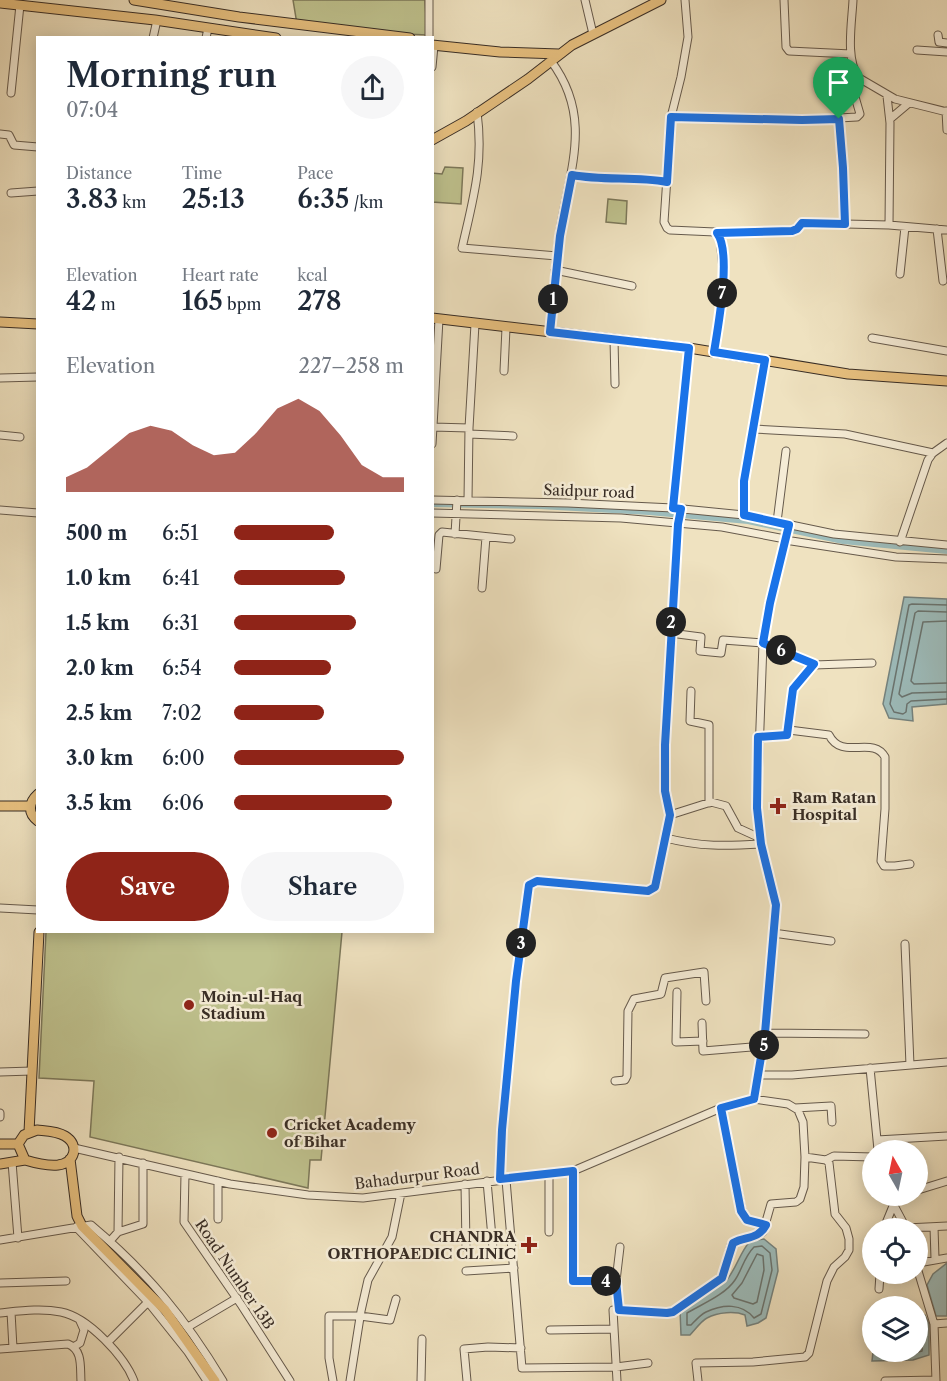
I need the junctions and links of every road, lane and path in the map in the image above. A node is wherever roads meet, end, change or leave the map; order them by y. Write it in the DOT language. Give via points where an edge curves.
graph roads {
  1 [pos="134,0"];
  2 [pos="429,0"];
  3 [pos="585,0"];
  4 [pos="661,0"];
  5 [pos="686,0"];
  6 [pos="784,0"];
  7 [pos="853,0"];
  8 [pos="651,2"];
  9 [pos="0,3"];
  10 [pos="20,5"];
  11 [pos="167,6"];
  12 [pos="160,21"];
  13 [pos="207,33"];
  14 [pos="593,34"];
  15 [pos="938,35"];
  16 [pos="154,36"];
  17 [pos="248,36"];
  18 [pos="393,36"];
  19 [pos="432,36"];
  20 [pos="434,43"];
  21 [pos="947,43"];
  22 [pos="917,50"];
  23 [pos="947,52"];
  24 [pos="559,54"];
  25 [pos="851,54"];
  26 [pos="551,61"];
  27 [pos="855,73"];
  28 [pos="11,93"];
  29 [pos="887,96"];
  30 [pos="909,103"];
  31 [pos="946,111"];
  32 [pos="477,112"];
  33 [pos="671,117"];
  34 [pos="839,119"];
  35 [pos="890,119"];
  36 [pos="947,130"];
  37 [pos="0,134"];
  38 [pos="434,139"];
  39 [pos="36,147"];
  40 [pos="572,175"];
  41 [pos="667,182"];
  42 [pos="36,191"];
  43 [pos="11,194"];
  44 [pos="845,224"];
  45 [pos="889,225"];
  46 [pos="904,227"];
  47 [pos="937,229"];
  48 [pos="947,230"];
  49 [pos="717,233"];
  50 [pos="557,256"];
  51 [pos="555,270"];
  52 [pos="900,274"];
  53 [pos="943,280"];
  54 [pos="632,286"];
  55 [pos="436,319"];
  56 [pos="0,322"];
  57 [pos="36,324"];
  58 [pos="476,324"];
  59 [pos="506,328"];
  60 [pos="550,332"];
  61 [pos="872,338"];
  62 [pos="614,339"];
  63 [pos="689,348"];
  64 [pos="947,351"];
  65 [pos="714,352"];
  66 [pos="765,360"];
  67 [pos="504,371"];
  68 [pos="434,373"];
  69 [pos="36,377"];
  70 [pos="0,378"];
  71 [pos="947,381"];
  72 [pos="615,384"];
  73 [pos="434,427"];
  74 [pos="754,429"];
  75 [pos="469,431"];
  76 [pos="0,435"];
  77 [pos="20,436"];
  78 [pos="513,436"];
  79 [pos="947,443"];
  80 [pos="786,451"];
  81 [pos="933,453"];
  82 [pos="468,500"];
  83 [pos="434,501"];
  84 [pos="457,507"];
  85 [pos="0,510"];
  86 [pos="678,510"];
  87 [pos="36,513"];
  88 [pos="434,513"];
  89 [pos="744,515"];
  90 [pos="678,522"];
  91 [pos="777,522"];
  92 [pos="455,534"];
  93 [pos="787,534"];
  94 [pos="486,537"];
  95 [pos="511,538"];
  96 [pos="900,542"];
  97 [pos="889,543"];
  98 [pos="947,545"];
  99 [pos="435,553"];
  100 [pos="887,555"];
  101 [pos="947,559"];
  102 [pos="436,569"];
  103 [pos="482,588"];
  104 [pos="670,633"];
  105 [pos="763,643"];
  106 [pos="872,663"];
  107 [pos="814,664"];
  108 [pos="692,691"];
  109 [pos="789,730"];
  110 [pos="758,737"];
  111 [pos="36,796"];
  112 [pos="709,803"];
  113 [pos="30,806"];
  114 [pos="0,807"];
  115 [pos="670,815"];
  116 [pos="36,819"];
  117 [pos="666,838"];
  118 [pos="761,841"];
  119 [pos="910,864"];
  120 [pos="0,908"];
  121 [pos="36,910"];
  122 [pos="39,933"];
  123 [pos="773,933"];
  124 [pos="831,941"];
  125 [pos="906,945"];
  126 [pos="676,992"];
  127 [pos="706,1001"];
  128 [pos="702,1023"];
  129 [pos="765,1033"];
  130 [pos="865,1034"];
  131 [pos="703,1041"];
  132 [pos="764,1046"];
  133 [pos="947,1062"];
  134 [pos="910,1065"];
  135 [pos="870,1068"];
  136 [pos="32,1071"];
  137 [pos="0,1072"];
  138 [pos="759,1075"];
  139 [pos="615,1081"];
  140 [pos="754,1099"];
  141 [pos="721,1108"];
  142 [pos="795,1108"];
  143 [pos="832,1122"];
  144 [pos="29,1132"];
  145 [pos="947,1136"];
  146 [pos="877,1140"];
  147 [pos="0,1143"];
  148 [pos="18,1144"];
  149 [pos="74,1148"];
  150 [pos="119,1157"];
  151 [pos="806,1157"];
  152 [pos="862,1157"];
  153 [pos="70,1159"];
  154 [pos="25,1160"];
  155 [pos="826,1160"];
  156 [pos="12,1162"];
  157 [pos="143,1163"];
  158 [pos="0,1164"];
  159 [pos="58,1165"];
  160 [pos="573,1171"];
  161 [pos="185,1174"];
  162 [pos="549,1174"];
  163 [pos="72,1175"];
  164 [pos="503,1180"];
  165 [pos="218,1181"];
  166 [pos="487,1181"];
  167 [pos="947,1181"];
  168 [pos="465,1184"];
  169 [pos="928,1187"];
  170 [pos="401,1193"];
  171 [pos="894,1206"];
  172 [pos="889,1218"];
  173 [pos="901,1218"];
  174 [pos="218,1219"];
  175 [pos="766,1225"];
  176 [pos="947,1226"];
  177 [pos="928,1227"];
  178 [pos="934,1227"];
  179 [pos="81,1228"];
  180 [pos="118,1232"];
  181 [pos="549,1232"];
  182 [pos="18,1238"];
  183 [pos="0,1240"];
  184 [pos="110,1241"];
  185 [pos="620,1247"];
  186 [pos="466,1248"];
  187 [pos="493,1249"];
  188 [pos="947,1258"];
  189 [pos="935,1259"];
  190 [pos="928,1261"];
  191 [pos="514,1268"];
  192 [pos="466,1271"];
  193 [pos="66,1281"];
  194 [pos="616,1281"];
  195 [pos="0,1283"];
  196 [pos="879,1284"];
  197 [pos="922,1284"];
  198 [pos="879,1289"];
  199 [pos="237,1298"];
  200 [pos="396,1299"];
  201 [pos="148,1302"];
  202 [pos="619,1310"];
  203 [pos="11,1312"];
  204 [pos="0,1313"];
  205 [pos="360,1316"];
  206 [pos="80,1321"];
  207 [pos="947,1323"];
  208 [pos="934,1324"];
  209 [pos="188,1327"];
  210 [pos="614,1329"];
  211 [pos="550,1330"];
  212 [pos="422,1339"];
  213 [pos="108,1342"];
  214 [pos="75,1346"];
  215 [pos="13,1348"];
  216 [pos="521,1348"];
  217 [pos="0,1349"];
  218 [pos="648,1363"];
  219 [pos="616,1367"];
  220 [pos="936,1380"];
  221 [pos="81,1381"];
  222 [pos="134,1381"];
  223 [pos="207,1381"];
  224 [pos="215,1381"];
  225 [pos="223,1381"];
  226 [pos="290,1381"];
  227 [pos="333,1381"];
  228 [pos="350,1381"];
  229 [pos="421,1381"];
  230 [pos="467,1381"];
  231 [pos="617,1381"];
  232 [pos="698,1381"];
  233 [pos="885,1381"];
  1 -- 11 [label="main road"];
  2 -- 19 [label="street"];
  3 -- 14 [label="street"];
  4 -- 8 [label="main road"];
  5 -- 33 [label="street" via="687,45"];
  6 -- 25 [label="street" via="789,51"];
  7 -- 25 [label="street"];
  8 -- 14 [label="main road"];
  9 -- 10 [label="main road"];
  10 -- 12 [label="main road"];
  10 -- 28 [label="street"];
  11 -- 12 [label="main road"];
  11 -- 18 [label="main road"];
  12 -- 13 [label="main road"];
  12 -- 16 [label="street"];
  13 -- 17 [label="main road"];
  14 -- 24 [label="main road"];
  15 -- 21 [label="street" via="939,42"];
  20 -- 24 [label="main road" via="500,52"];
  22 -- 23 [label="street"];
  24 -- 26 [label="main road"];
  25 -- 27 [label="street"];
  26 -- 32 [label="main road"];
  26 -- 40 [label="street" via="574,109"];
  27 -- 29 [label="street"];
  27 -- 34 [label="street" via="853,90 860,114"];
  29 -- 30 [label="street"];
  29 -- 35 [label="street"];
  30 -- 31 [label="street"];
  30 -- 35 [label="street"];
  31 -- 36 [label="street"];
  32 -- 38 [label="main road"];
  32 -- 50 [label="street" via="479,175 462,248"];
  33 -- 34 [label="street"];
  33 -- 41 [label="street"];
  34 -- 44 [label="street"];
  35 -- 45 [label="street"];
  37 -- 39 [label="street" via="9,135 14,145"];
  40 -- 41 [label="street"];
  40 -- 50 [label="street"];
  41 -- 49 [label="street" via="667,228"];
  42 -- 43 [label="street"];
  44 -- 45 [label="street"];
  44 -- 49 [label="street" via="802,223 792,231"];
  45 -- 46 [label="street"];
  46 -- 47 [label="street"];
  46 -- 52 [label="street"];
  47 -- 48 [label="street"];
  47 -- 53 [label="street"];
  49 -- 65 [label="street" via="724,280"];
  50 -- 51 [label="street"];
  51 -- 54 [label="street"];
  51 -- 60 [label="street"];
  55 -- 58 [label="main road"];
  55 -- 68 [label="street"];
  56 -- 57 [label="main road"];
  58 -- 59 [label="main road"];
  58 -- 75 [label="street"];
  59 -- 60 [label="main road"];
  59 -- 67 [label="street"];
  60 -- 62 [label="main road"];
  61 -- 64 [label="street"];
  62 -- 63 [label="main road"];
  62 -- 72 [label="street"];
  63 -- 65 [label="main road"];
  63 -- 86 [label="street"];
  65 -- 66 [label="main road"];
  66 -- 71 [label="main road" via="848,374"];
  66 -- 74 [label="street"];
  69 -- 70 [label="street"];
  73 -- 75 [label="street"];
  74 -- 81 [label="street" via="845,434"];
  74 -- 89 [label="street" via="744,481"];
  75 -- 78 [label="street"];
  75 -- 82 [label="street"];
  76 -- 77 [label="street"];
  79 -- 81 [label="street"];
  80 -- 91 [label="street"];
  81 -- 96 [label="street"];
  82 -- 84 [label="street, Saidpur road"];
  82 -- 86 [label="street, Saidpur road"];
  83 -- 84 [label="street, Saidpur road"];
  84 -- 88 [label="street"];
  84 -- 90 [label="street"];
  84 -- 92 [label="street"];
  85 -- 87 [label="street"];
  86 -- 89 [label="street, Saidpur road"];
  86 -- 90 [label="street"];
  89 -- 91 [label="street, Saidpur road"];
  90 -- 93 [label="street"];
  90 -- 104 [label="street"];
  91 -- 93 [label="street, Saidpur road"];
  92 -- 94 [label="street"];
  92 -- 99 [label="street" via="440,533"];
  93 -- 97 [label="street" via="834,534"];
  93 -- 100 [label="street" via="804,544"];
  93 -- 105 [label="street"];
  94 -- 95 [label="street"];
  94 -- 103 [label="street"];
  96 -- 97 [label="street"];
  96 -- 98 [label="street"];
  97 -- 100 [label="street"];
  99 -- 102 [label="street"];
  100 -- 101 [label="street"];
  104 -- 105 [label="street" via="701,637 700,651 721,653 723,640"];
  104 -- 115 [label="street" via="665,791"];
  105 -- 107 [label="street"];
  105 -- 110 [label="street"];
  106 -- 107 [label="street"];
  107 -- 109 [label="street" via="793,689"];
  108 -- 112 [label="street" via="690,721 709,725"];
  109 -- 110 [label="street" via="784,737"];
  109 -- 119 [label="street" via="829,735 840,747 881,751 885,757 881,861 884,866"];
  110 -- 118 [label="street"];
  111 -- 113 [label="main road"];
  112 -- 115 [label="street"];
  112 -- 118 [label="street" via="726,806 738,828"];
  113 -- 114 [label="main road"];
  113 -- 116 [label="main road"];
  115 -- 117 [label="street"];
  117 -- 118 [label="street" via="707,846"];
  117 -- 164 [label="street" via="655,887 648,891 537,881 529,885 502,1130"];
  118 -- 123 [label="street" via="776,905"];
  120 -- 121 [label="street"];
  122 -- 136 [label="main road"];
  123 -- 124 [label="street"];
  123 -- 129 [label="street"];
  125 -- 134 [label="street"];
  126 -- 131 [label="street" via="676,1041"];
  127 -- 139 [label="street" via="704,972 665,978 661,994 634,999 628,1011 627,1076"];
  128 -- 131 [label="street"];
  129 -- 130 [label="street"];
  129 -- 132 [label="street"];
  131 -- 132 [label="street" via="703,1051"];
  132 -- 138 [label="street"];
  133 -- 134 [label="street"];
  134 -- 135 [label="street"];
  135 -- 138 [label="street"];
  135 -- 146 [label="street"];
  136 -- 137 [label="street"];
  136 -- 144 [label="main road"];
  138 -- 140 [label="street"];
  140 -- 141 [label="street, Bahadurpur Road"];
  140 -- 142 [label="street"];
  141 -- 160 [label="street, Bahadurpur Road"];
  141 -- 175 [label="street" via="741,1211 747,1220"];
  142 -- 143 [label="street" via="831,1106"];
  142 -- 151 [label="street" via="802,1116"];
  144 -- 148 [label="main road"];
  144 -- 149 [label="main road" via="60,1134 68,1137"];
  145 -- 146 [label="street"];
  147 -- 148 [label="main road"];
  148 -- 154 [label="main road"];
  149 -- 150 [label="street, Bahadurpur Road"];
  149 -- 153 [label="main road"];
  150 -- 157 [label="street, Bahadurpur Road"];
  150 -- 180 [label="street"];
  151 -- 155 [label="street"];
  151 -- 175 [label="street" via="800,1199 771,1204"];
  152 -- 155 [label="street" via="834,1156"];
  153 -- 159 [label="main road"];
  153 -- 163 [label="main road"];
  154 -- 156 [label="main road"];
  154 -- 159 [label="main road"];
  155 -- 232 [label="street" via="836,1214 846,1228 849,1250 827,1281 808,1356 696,1363"];
  156 -- 158 [label="main road"];
  156 -- 182 [label="street"];
  157 -- 161 [label="street, Bahadurpur Road"];
  157 -- 180 [label="street" via="143,1224"];
  159 -- 163 [label="main road"];
  160 -- 162 [label="street, Bahadurpur Road"];
  160 -- 194 [label="street" via="573,1281"];
  161 -- 165 [label="street, Bahadurpur Road"];
  161 -- 199 [label="street, Road Number 13B" via="184,1222"];
  162 -- 164 [label="street, Bahadurpur Road"];
  162 -- 181 [label="street"];
  163 -- 179 [label="main road"];
  164 -- 166 [label="street, Bahadurpur Road"];
  164 -- 191 [label="street"];
  165 -- 170 [label="street, Bahadurpur Road" via="308,1195 363,1198"];
  165 -- 174 [label="street"];
  166 -- 168 [label="street, Bahadurpur Road"];
  166 -- 187 [label="street"];
  167 -- 169 [label="street"];
  168 -- 170 [label="street, Bahadurpur Road"];
  168 -- 186 [label="street"];
  170 -- 205 [label="street" via="392,1237 368,1280"];
  171 -- 172 [label="street"];
  171 -- 173 [label="street"];
  175 -- 202 [label="street" via="754,1238 733,1243 722,1278 673,1312"];
  176 -- 178 [label="street"];
  177 -- 178 [label="street"];
  178 -- 189 [label="street"];
  179 -- 182 [label="street"];
  179 -- 184 [label="street" via="92,1225"];
  179 -- 201 [label="street"];
  179 -- 224 [label="main road" via="153,1297"];
  180 -- 184 [label="street"];
  182 -- 183 [label="street"];
  184 -- 209 [label="street" via="160,1289"];
  185 -- 194 [label="street"];
  188 -- 189 [label="street"];
  189 -- 190 [label="street"];
  191 -- 192 [label="street"];
  191 -- 216 [label="street"];
  193 -- 195 [label="street"];
  194 -- 202 [label="street"];
  196 -- 198 [label="street"];
  197 -- 208 [label="street"];
  199 -- 209 [label="street"];
  199 -- 226 [label="street, Road Number 13B"];
  200 -- 205 [label="street" via="391,1320"];
  201 -- 213 [label="street"];
  201 -- 223 [label="street"];
  202 -- 210 [label="street" via="613,1310"];
  203 -- 204 [label="street"];
  203 -- 206 [label="street" via="64,1312"];
  203 -- 215 [label="street"];
  205 -- 227 [label="street" via="329,1316"];
  205 -- 228 [label="street"];
  206 -- 213 [label="street"];
  206 -- 214 [label="street" via="84,1330"];
  207 -- 208 [label="street"];
  208 -- 220 [label="street"];
  209 -- 225 [label="street"];
  210 -- 211 [label="street"];
  210 -- 219 [label="street"];
  212 -- 229 [label="street"];
  213 -- 222 [label="street" via="129,1367"];
  214 -- 215 [label="street"];
  214 -- 221 [label="street"];
  215 -- 217 [label="street"];
  216 -- 219 [label="street" via="522,1368"];
  216 -- 230 [label="street" via="464,1349"];
  218 -- 219 [label="street"];
  219 -- 231 [label="street"];
  220 -- 233 [label="street"];
}
